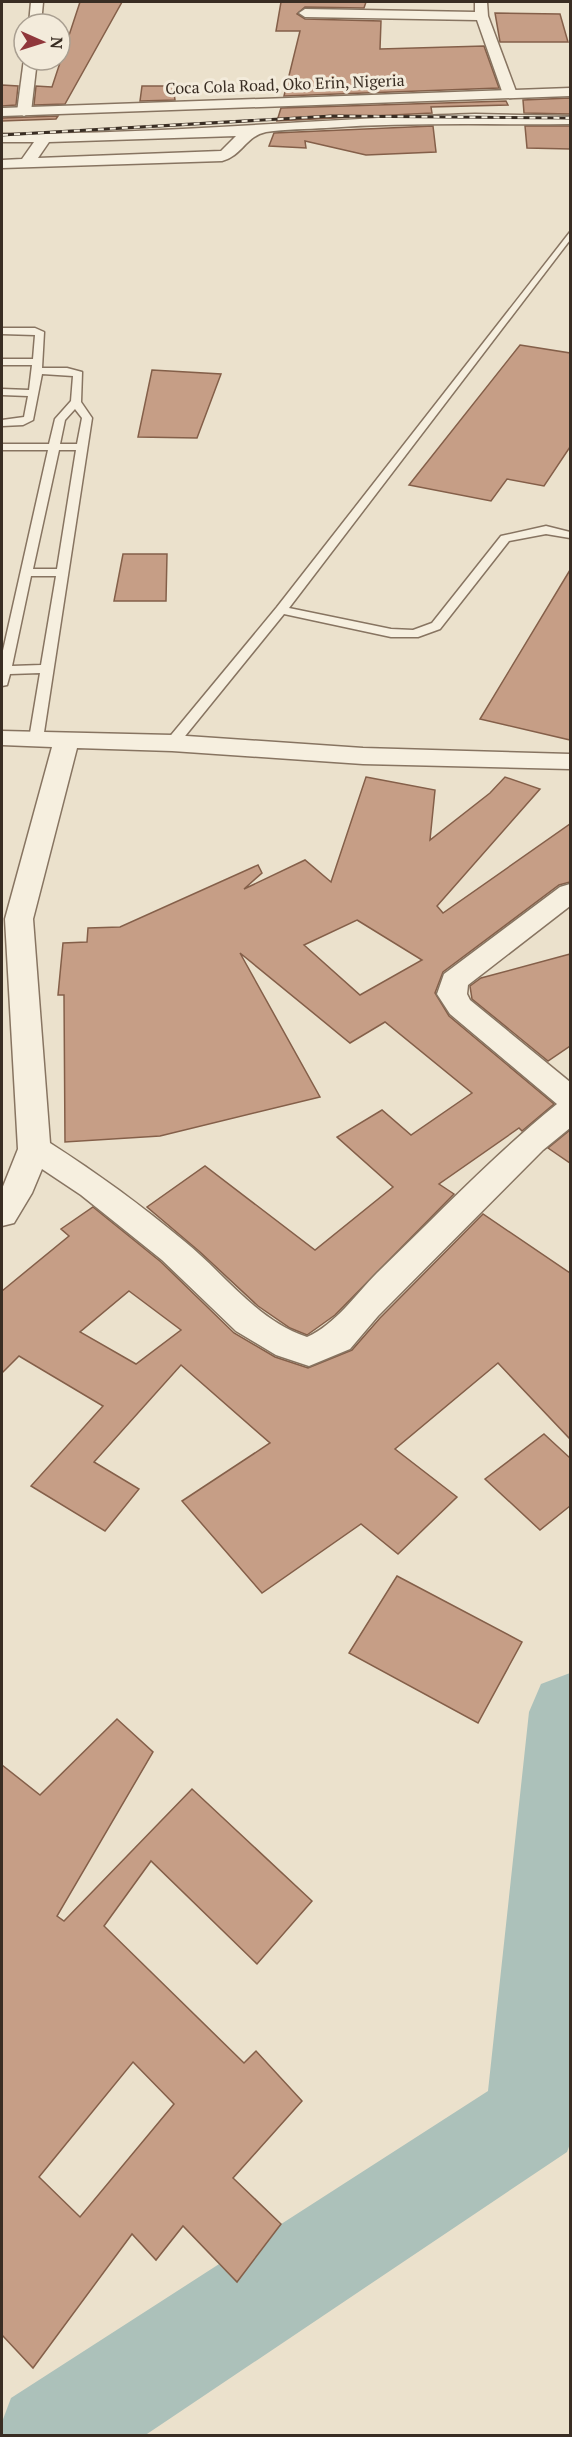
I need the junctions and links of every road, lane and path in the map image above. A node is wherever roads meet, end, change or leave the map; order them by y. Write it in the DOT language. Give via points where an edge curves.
graph roads {
  1 [pos="481,2"];
  2 [pos="305,13"];
  3 [pos="482,16"];
  4 [pos="29,72"];
  5 [pos="570,92"];
  6 [pos="510,94"];
  7 [pos="2,112"];
  8 [pos="24,112"];
  9 [pos="570,120"];
  10 [pos="265,128"];
  11 [pos="2,138"];
  12 [pos="45,138"];
  13 [pos="2,164"];
  14 [pos="26,164"];
  15 [pos="570,235"];
  16 [pos="2,331"];
  17 [pos="2,362"];
  18 [pos="37,367"];
  19 [pos="2,392"];
  20 [pos="33,393"];
  21 [pos="76,402"];
  22 [pos="2,423"];
  23 [pos="2,447"];
  24 [pos="54,447"];
  25 [pos="82,447"];
  26 [pos="570,535"];
  27 [pos="63,572"];
  28 [pos="26,573"];
  29 [pos="281,610"];
  30 [pos="47,669"];
  31 [pos="3,676"];
  32 [pos="2,738"];
  33 [pos="36,739"];
  34 [pos="66,740"];
  35 [pos="172,743"];
  36 [pos="570,761"];
  37 [pos="570,893"];
  38 [pos="10,924"];
  39 [pos="570,1098"];
  40 [pos="570,1110"];
  41 [pos="34,1149"];
  42 [pos="2,1214"];
  1 -- 3 [label="street"];
  2 -- 3 [label="street"];
  3 -- 6 [label="street"];
  4 -- 8 [label="street"];
  5 -- 6 [label="street, Coca Cola Road, Oko Erin, Nigeria"];
  6 -- 8 [label="street, Coca Cola Road, Oko Erin, Nigeria"];
  7 -- 8 [label="street, Coca Cola Road, Oko Erin, Nigeria"];
  9 -- 10 [label="street" via="475,118"];
  10 -- 12 [label="street"];
  10 -- 14 [label="street" via="245,134 229,154 222,156"];
  11 -- 12 [label="street"];
  12 -- 14 [label="street"];
  13 -- 14 [label="street"];
  15 -- 29 [label="lane"];
  16 -- 18 [label="lane" via="40,334"];
  17 -- 18 [label="lane"];
  18 -- 20 [label="lane"];
  18 -- 21 [label="lane" via="78,374"];
  19 -- 20 [label="lane"];
  20 -- 22 [label="lane" via="29,418"];
  21 -- 24 [label="lane" via="60,419"];
  21 -- 25 [label="lane" via="87,418"];
  23 -- 24 [label="lane"];
  24 -- 25 [label="lane"];
  24 -- 28 [label="lane"];
  25 -- 27 [label="lane"];
  26 -- 29 [label="lane" via="546,530 505,538 435,626 414,634 391,633"];
  27 -- 28 [label="lane"];
  27 -- 30 [label="lane"];
  28 -- 31 [label="lane"];
  29 -- 35 [label="lane"];
  30 -- 31 [label="lane"];
  30 -- 33 [label="lane"];
  32 -- 33 [label="street"];
  33 -- 34 [label="street"];
  34 -- 35 [label="street"];
  34 -- 38 [label="street"];
  35 -- 36 [label="street" via="363,756"];
  37 -- 39 [label="street" via="454,981 452,994 460,1007"];
  38 -- 41 [label="street"];
  40 -- 41 [label="street" via="532,1142 366,1306 338,1339 309,1352 288,1345 248,1321 174,1251 92,1186"];
  41 -- 42 [label="street" via="16,1193"];
}
